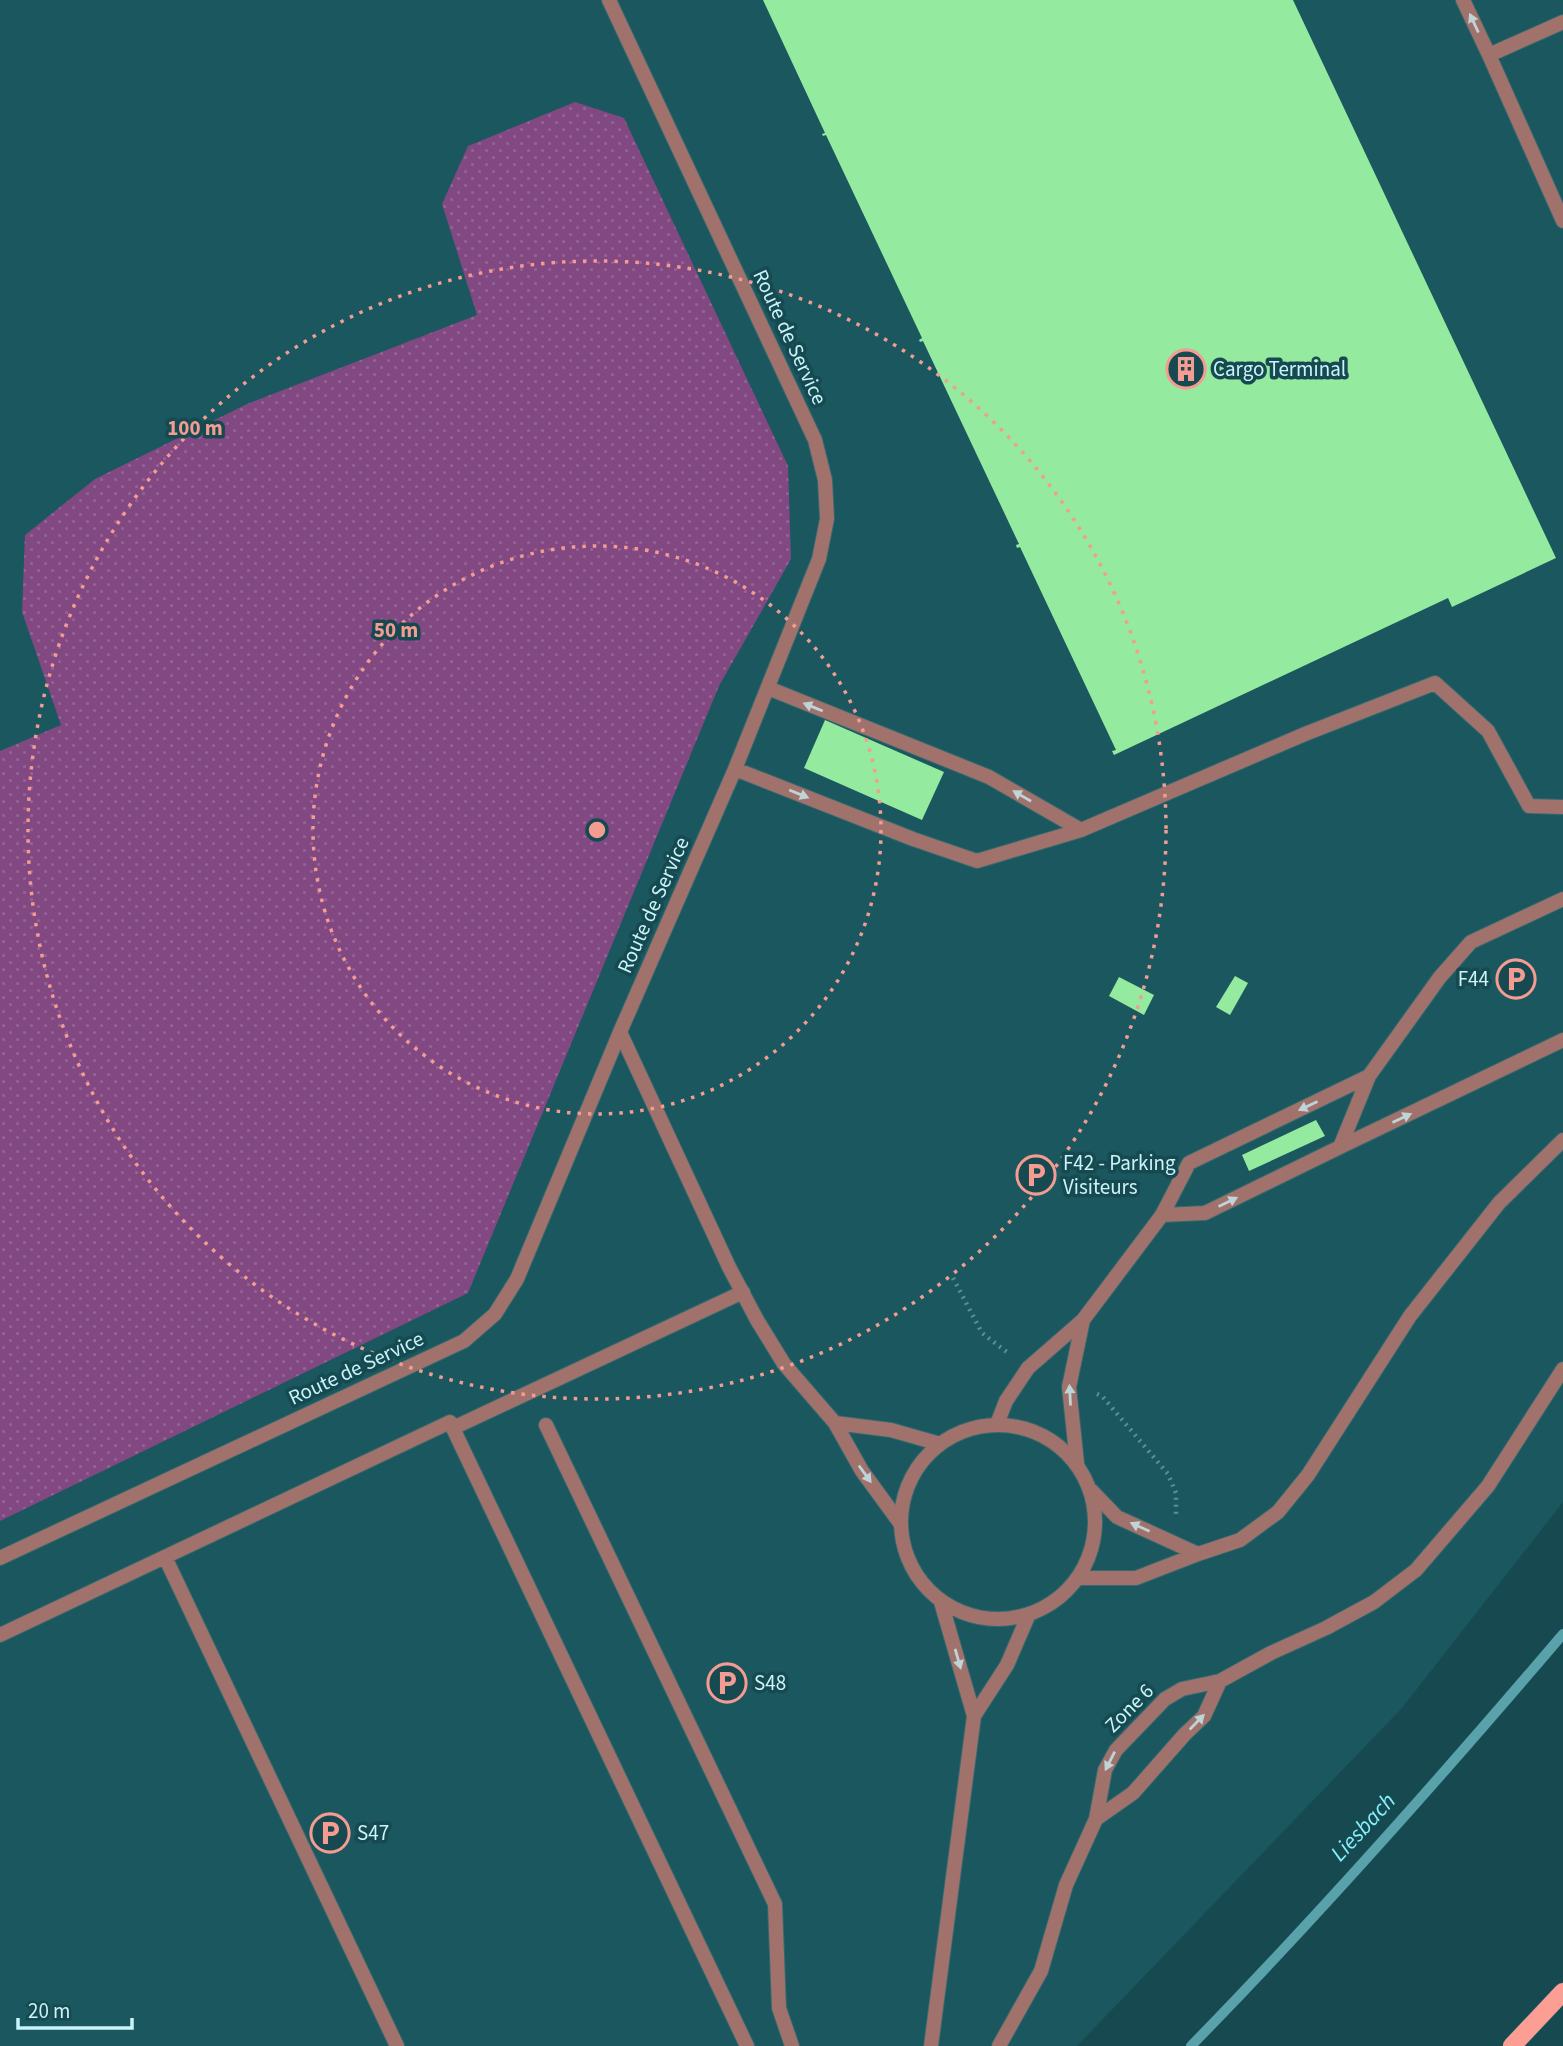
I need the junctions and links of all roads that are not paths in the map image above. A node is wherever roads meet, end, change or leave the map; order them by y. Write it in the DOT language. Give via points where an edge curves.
graph roads {
  1 [pos="609,0"];
  2 [pos="1463,0"];
  3 [pos="1563,22"];
  4 [pos="1489,55"];
  5 [pos="1563,222"];
  6 [pos="768,688"];
  7 [pos="735,768"];
  8 [pos="1563,807"];
  9 [pos="1081,830"];
  10 [pos="1563,899"];
  11 [pos="620,1032"];
  12 [pos="1563,1040"];
  13 [pos="1369,1076"];
  14 [pos="1563,1140"];
  15 [pos="1340,1147"];
  16 [pos="1163,1215"];
  17 [pos="743,1292"];
  18 [pos="1083,1320"];
  19 [pos="1563,1369"];
  20 [pos="835,1423"];
  21 [pos="997,1424"];
  22 [pos="546,1425"];
  23 [pos="453,1428"];
  24 [pos="940,1444"];
  25 [pos="1076,1463"];
  26 [pos="1091,1490"];
  27 [pos="900,1523"];
  28 [pos="1198,1554"];
  29 [pos="165,1557"];
  30 [pos="0,1558"];
  31 [pos="1078,1578"];
  32 [pos="941,1602"];
  33 [pos="1030,1614"];
  34 [pos="0,1635"];
  35 [pos="1220,1681"];
  36 [pos="974,1716"];
  37 [pos="1096,1819"];
  38 [pos="1563,1992"];
  39 [pos="397,2046"];
  40 [pos="747,2046"];
  41 [pos="792,2046"];
  42 [pos="931,2046"];
  43 [pos="999,2046"];
  44 [pos="1512,2046"];
  1 -- 6 [label="street, Route de Service" via="815,440 825,480 827,519 820,559"];
  4 -- 2 [label="street, one-way"];
  3 -- 4 [label="street"];
  4 -- 5 [label="street"];
  6 -- 7 [label="street, Route de Service"];
  9 -- 6 [label="street, one-way" via="989,777"];
  7 -- 9 [label="street, one-way" via="977,861"];
  7 -- 11 [label="street, Route de Service"];
  8 -- 9 [label="street" via="1529,806 1488,731 1435,683"];
  10 -- 13 [label="street" via="1471,942"];
  11 -- 17 [label="street"];
  11 -- 30 [label="street, Route de Service" via="517,1279 495,1314 464,1340"];
  15 -- 12 [label="street, one-way"];
  13 -- 15 [label="street"];
  13 -- 16 [label="street, one-way" via="1189,1163"];
  14 -- 28 [label="street" via="1499,1203 1410,1316 1308,1475 1278,1512 1240,1540"];
  16 -- 15 [label="street, one-way" via="1205,1213"];
  16 -- 18 [label="street"];
  17 -- 20 [label="street" via="784,1364"];
  17 -- 23 [label="street"];
  18 -- 21 [label="street" via="1028,1368"];
  25 -- 18 [label="street, one-way" via="1069,1387"];
  19 -- 35 [label="street, Zone 6" via="1488,1486 1416,1570 1374,1602"];
  20 -- 24 [label="street" via="891,1430"];
  20 -- 27 [label="street, one-way" via="862,1471"];
  21 -- 24 [label="street" via="967,1429"];
  21 -- 25 [label="street" via="1027,1428 1055,1442"];
  22 -- 41 [label="street" via="775,1904 779,2008"];
  23 -- 29 [label="street" via="450,1422"];
  23 -- 40 [label="street"];
  24 -- 27 [label="street" via="918,1465 905,1493"];
  25 -- 26 [label="street"];
  28 -- 26 [label="street, one-way" via="1117,1517"];
  26 -- 31 [label="street" via="1096,1521 1091,1550"];
  27 -- 32 [label="street" via="905,1553 920,1580"];
  28 -- 31 [label="street" via="1136,1578"];
  29 -- 34 [label="street"];
  29 -- 39 [label="street"];
  31 -- 33 [label="street" via="1056,1600"];
  32 -- 33 [label="street" via="989,1618"];
  32 -- 36 [label="street, one-way"];
  33 -- 36 [label="street" via="1007,1665"];
  37 -- 35 [label="street, one-way" via="1133,1793 1204,1716"];
  35 -- 37 [label="street, Zone 6, one-way" via="1182,1689 1165,1699 1116,1749 1105,1770"];
  36 -- 42 [label="street"];
  37 -- 43 [label="street, Zone 6" via="1066,1885 1041,1971"];
  38 -- 44 [label="main road"];
}
